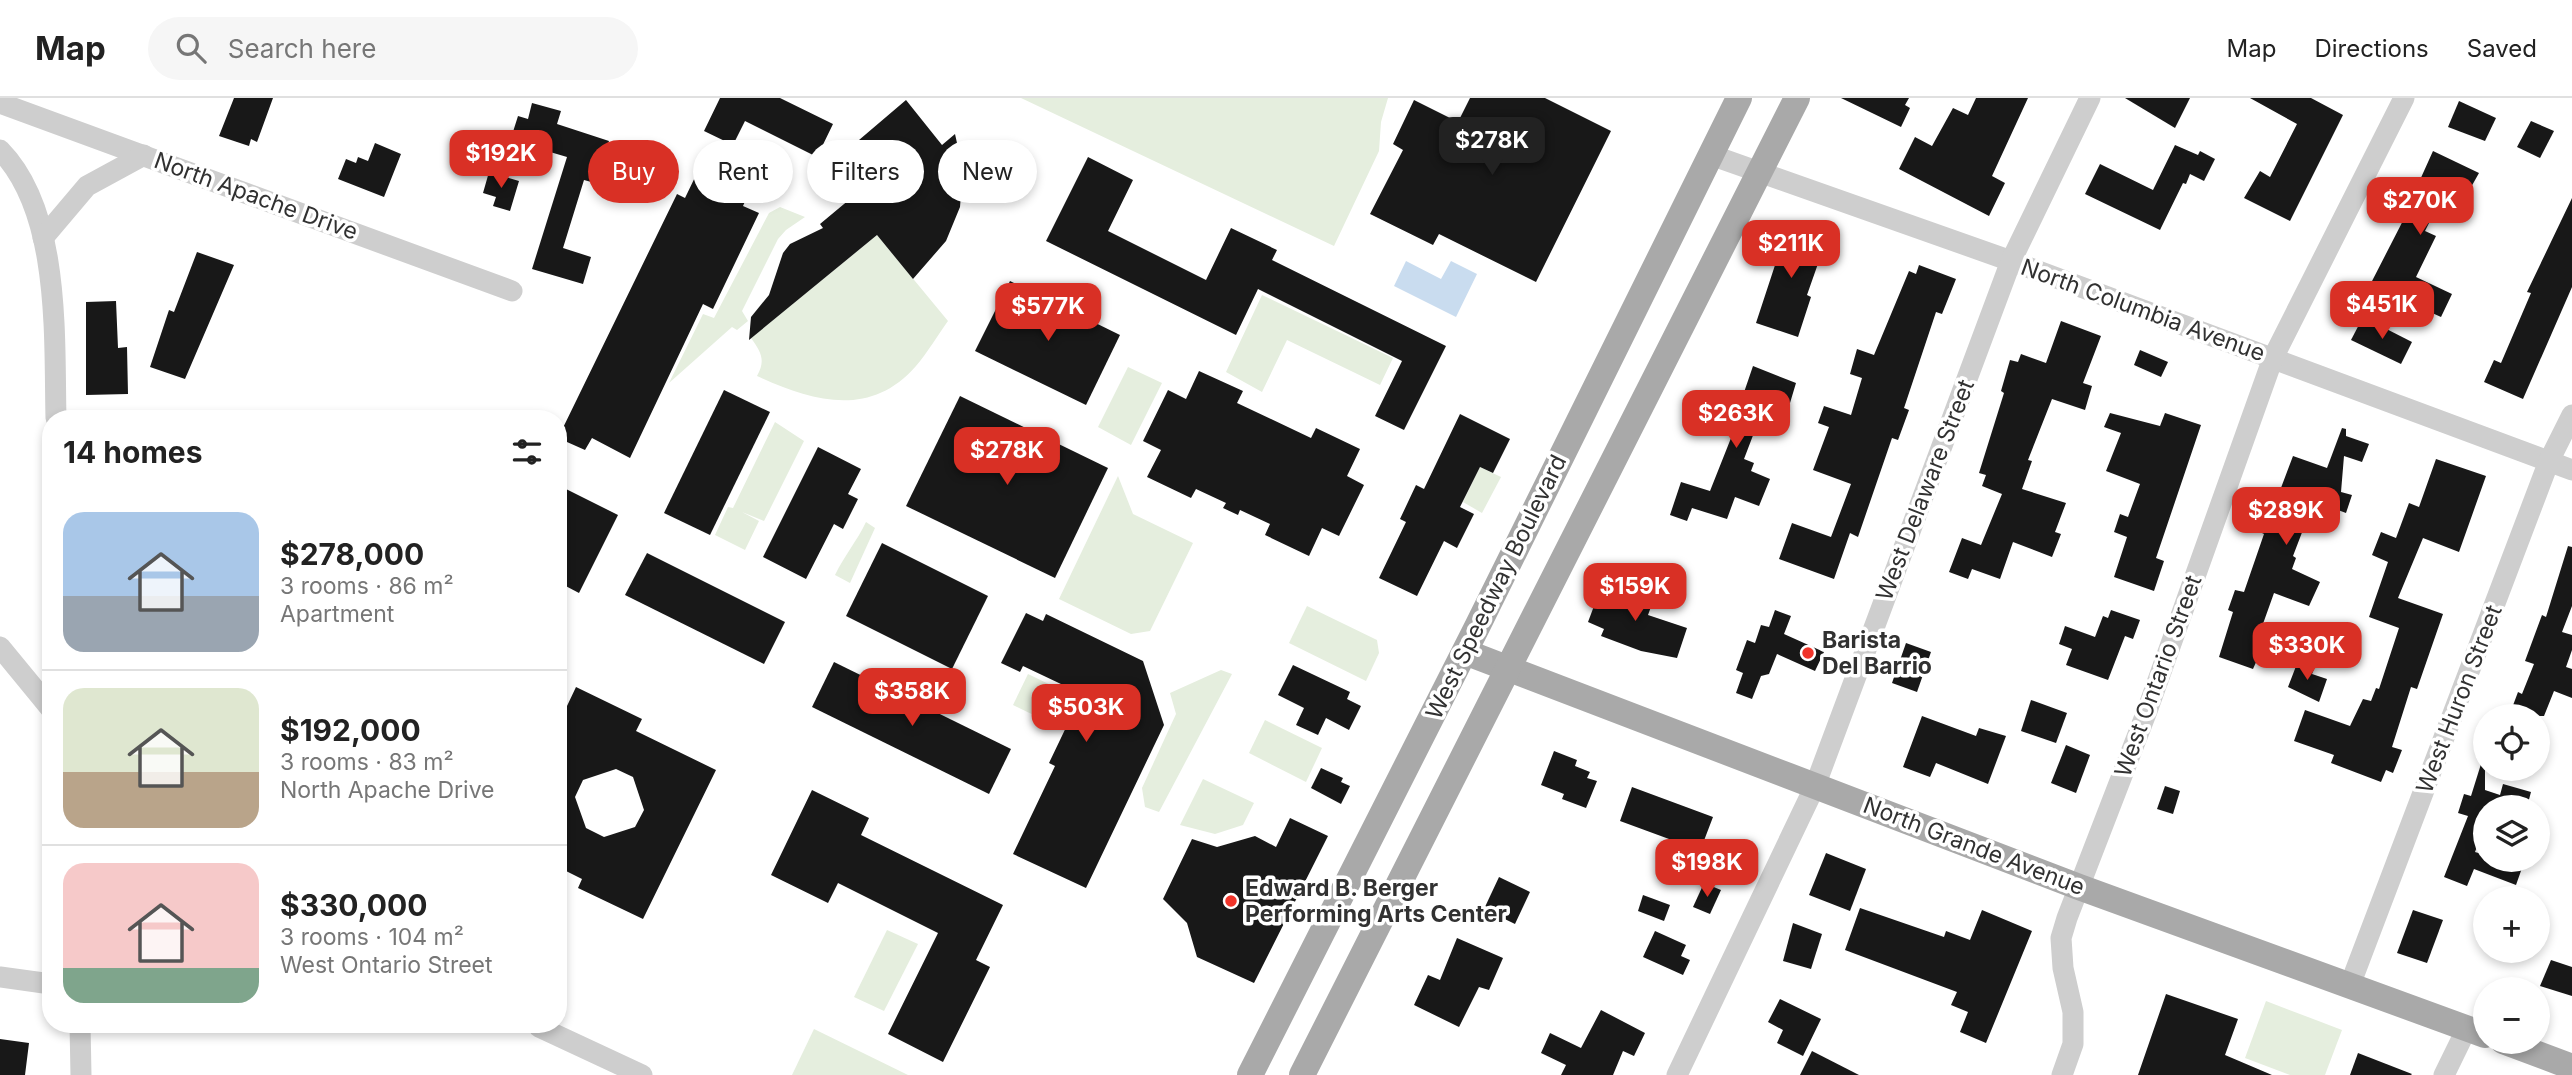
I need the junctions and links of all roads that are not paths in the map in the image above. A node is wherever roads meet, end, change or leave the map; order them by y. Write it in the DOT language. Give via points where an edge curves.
graph roads {
  1 [pos="1739,98"];
  2 [pos="1797,98"];
  3 [pos="2090,98"];
  4 [pos="2404,98"];
  5 [pos="0,103"];
  6 [pos="0,150"];
  7 [pos="144,155"];
  8 [pos="1711,155"];
  9 [pos="1761,173"];
  10 [pos="43,239"];
  11 [pos="2011,261"];
  12 [pos="512,291"];
  13 [pos="2273,358"];
  14 [pos="57,410"];
  15 [pos="2572,415"];
  16 [pos="2549,461"];
  17 [pos="2572,470"];
  18 [pos="0,647"];
  19 [pos="1465,652"];
  20 [pos="1508,669"];
  21 [pos="42,698"];
  22 [pos="1815,786"];
  23 [pos="2079,887"];
  24 [pos="0,977"];
  25 [pos="42,983"];
  26 [pos="2350,985"];
  27 [pos="2473,1030"];
  28 [pos="80,1033"];
  29 [pos="552,1033"];
  30 [pos="2473,1035"];
  31 [pos="2538,1054"];
  32 [pos="2572,1067"];
  33 [pos="80,1075"];
  34 [pos="642,1075"];
  35 [pos="1250,1075"];
  36 [pos="1302,1075"];
  37 [pos="1677,1075"];
  38 [pos="2062,1075"];
  39 [pos="2444,1075"];
  1 -- 8 [label="main road, West Speedway Boulevard"];
  2 -- 9 [label="main road, West Speedway Boulevard"];
  3 -- 11 [label="street, West Delaware Street"];
  4 -- 13 [label="street, West Ontario Street"];
  5 -- 7 [label="street, North Apache Drive"];
  6 -- 10 [label="street" via="29,191"];
  7 -- 10 [label="street" via="88,186"];
  7 -- 12 [label="street, North Apache Drive"];
  8 -- 9 [label="street, North Columbia Avenue"];
  8 -- 19 [label="main road, West Speedway Boulevard"];
  9 -- 11 [label="street, North Columbia Avenue"];
  9 -- 20 [label="main road, West Speedway Boulevard"];
  10 -- 14 [label="street" via="52,301"];
  11 -- 13 [label="street, North Columbia Avenue"];
  11 -- 22 [label="street, West Delaware Street"];
  13 -- 16 [label="street, North Columbia Avenue"];
  13 -- 23 [label="street, West Ontario Street"];
  15 -- 16 [label="street, West Huron Street"];
  16 -- 17 [label="street, North Columbia Avenue"];
  16 -- 26 [label="street, West Huron Street"];
  18 -- 21 [label="street"];
  19 -- 20 [label="main road, North Grande Avenue"];
  19 -- 35 [label="main road, West Speedway Boulevard"];
  20 -- 22 [label="main road, North Grande Avenue"];
  20 -- 36 [label="main road, West Speedway Boulevard"];
  22 -- 23 [label="main road, North Grande Avenue"];
  22 -- 37 [label="street, West Delaware Street"];
  23 -- 26 [label="main road, North Grande Avenue"];
  23 -- 38 [label="street, West Ontario Street" via="2061,938 2073,1012 2073,1044"];
  24 -- 25 [label="street"];
  26 -- 27 [label="main road, North Grande Avenue"];
  28 -- 33 [label="street"];
  29 -- 34 [label="street"];
  30 -- 39 [label="street"];
  31 -- 32 [label="main road"];
}
